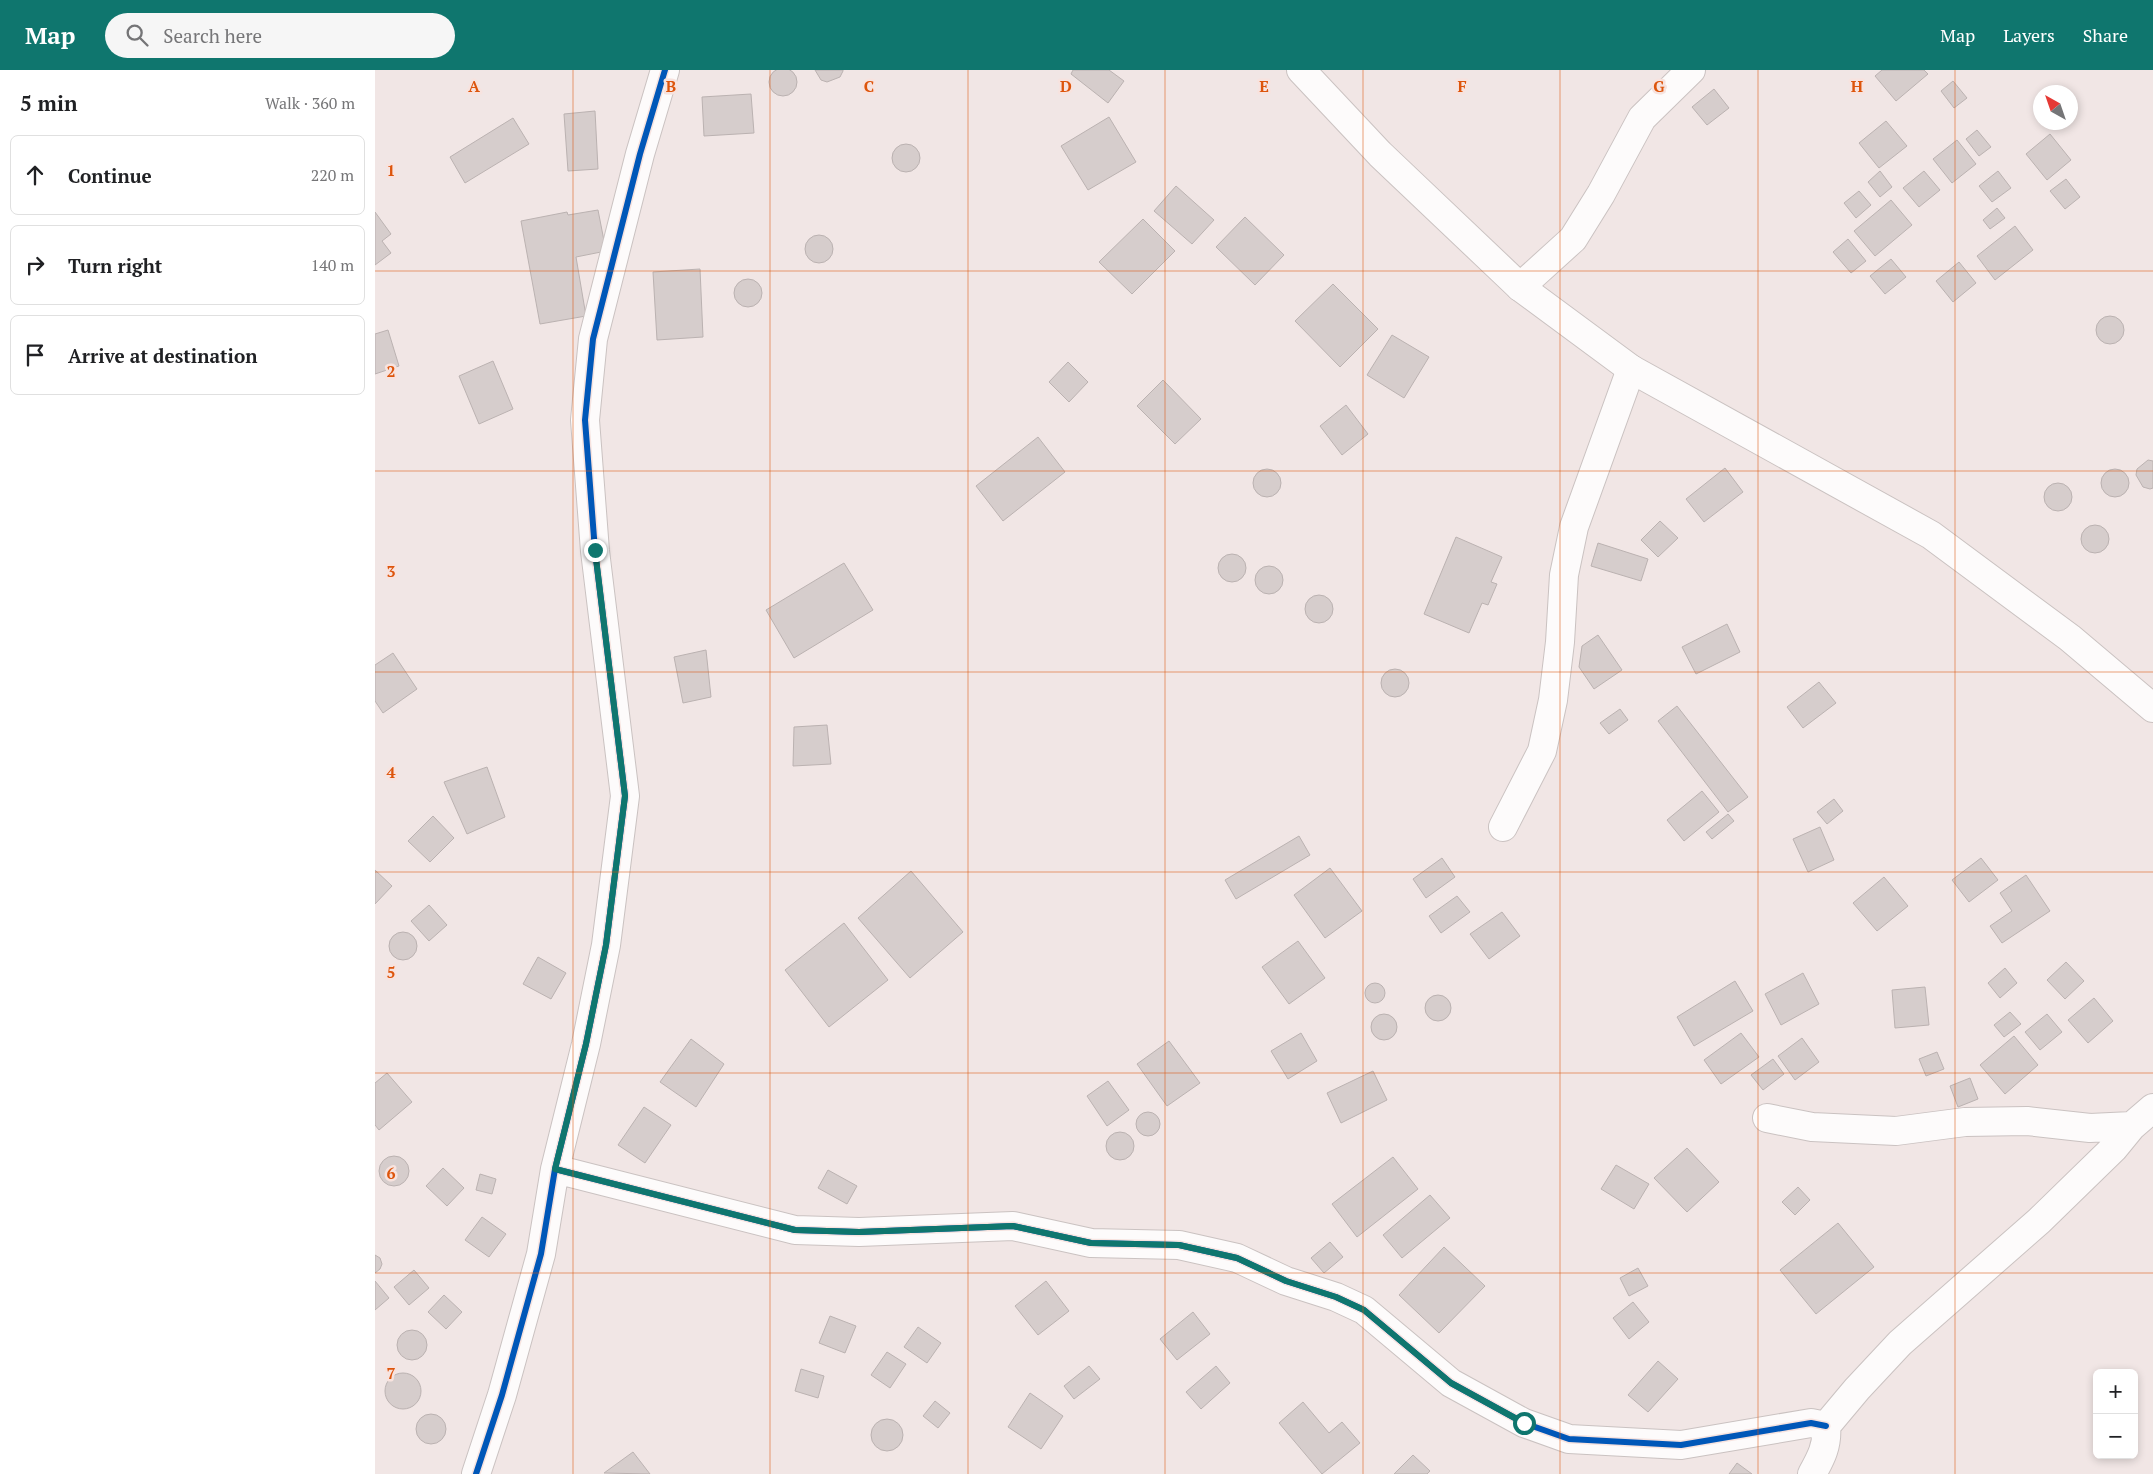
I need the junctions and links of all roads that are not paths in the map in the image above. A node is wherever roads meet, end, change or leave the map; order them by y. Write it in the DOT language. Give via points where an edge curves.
graph roads {
  1 [pos="665,70"];
  2 [pos="1301,70"];
  3 [pos="1691,70"];
  4 [pos="1520,287"];
  5 [pos="1631,369"];
  6 [pos="2153,708"];
  7 [pos="1503,826"];
  8 [pos="2153,1108"];
  9 [pos="1767,1118"];
  10 [pos="2131,1126"];
  11 [pos="555,1169"];
  12 [pos="1826,1426"];
  13 [pos="476,1474"];
  14 [pos="1811,1474"];
  1 -- 11 [label="street" via="593,339 585,420 595,550 625,796 606,945"];
  2 -- 4 [label="street" via="1380,154"];
  3 -- 4 [label="street" via="1642,118 1573,239"];
  4 -- 5 [label="street"];
  5 -- 6 [label="street" via="1931,535 2070,638"];
  5 -- 7 [label="street" via="1574,527 1564,575 1561,642 1553,700 1542,750"];
  8 -- 10 [label="street"];
  9 -- 10 [label="street" via="1811,1127 1896,1131 1965,1122 2027,1120 2089,1128"];
  10 -- 12 [label="street" via="2114,1148 2039,1221 1900,1343"];
  11 -- 12 [label="street" via="795,1230 859,1232 1013,1226 1091,1243 1179,1245 1237,1258 1286,1281 1364,1310 1451,1383 1524,1423 1569,1439 1681,1445 1811,1423"];
  11 -- 13 [label="street" via="541,1254 502,1395"];
  12 -- 14 [label="street" via="1823,1455"];
}
